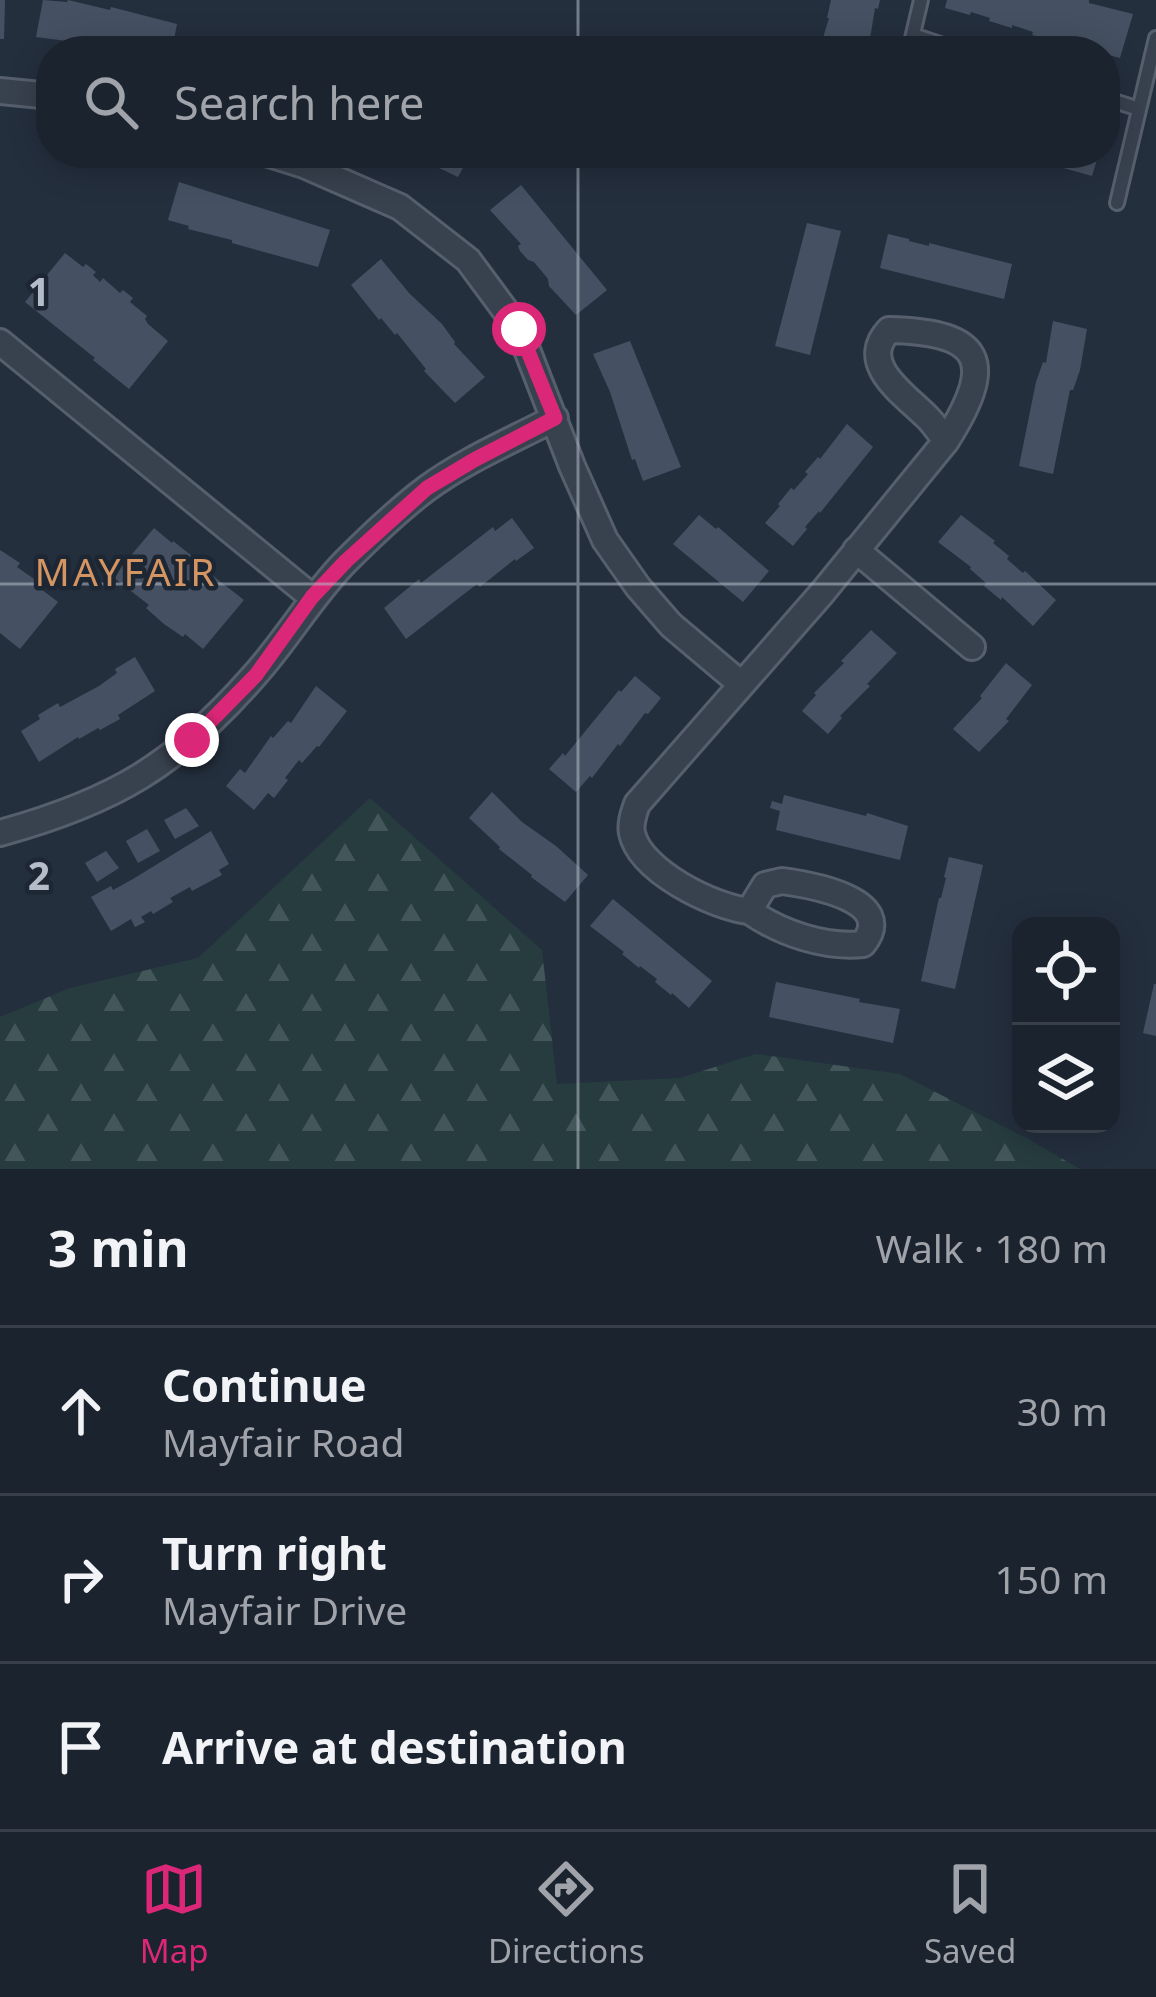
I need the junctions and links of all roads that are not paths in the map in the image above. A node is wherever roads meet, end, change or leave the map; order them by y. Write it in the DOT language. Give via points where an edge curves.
graph roads {
  1 [pos="921,0"];
  2 [pos="913,35"];
  3 [pos="916,36"];
  4 [pos="1156,38"];
  5 [pos="0,91"];
  6 [pos="36,95"];
  7 [pos="1120,103"];
  8 [pos="1139,109"];
  9 [pos="311,168"];
  10 [pos="1117,203"];
  11 [pos="0,342"];
  12 [pos="555,418"];
  13 [pos="946,441"];
  14 [pos="856,550"];
  15 [pos="312,597"];
  16 [pos="972,647"];
  17 [pos="741,684"];
  18 [pos="0,833"];
  19 [pos="748,911"];
  1 -- 2 [label="lane"];
  2 -- 3 [label="lane"];
  4 -- 8 [label="lane"];
  5 -- 6 [label="street"];
  7 -- 8 [label="lane"];
  8 -- 10 [label="lane"];
  9 -- 12 [label="street" via="400,207 468,260 519,329"];
  11 -- 15 [label="street"];
  12 -- 15 [label="street" via="427,488"];
  12 -- 17 [label="street" via="605,540 671,625"];
  13 -- 13 [label="street" via="976,378 966,346 889,330 877,352 880,368"];
  13 -- 14 [label="street"];
  14 -- 16 [label="street"];
  14 -- 17 [label="street"];
  15 -- 18 [label="street" via="256,675 149,773 96,801"];
  17 -- 19 [label="street" via="637,804 632,834 658,869 693,893"];
}
